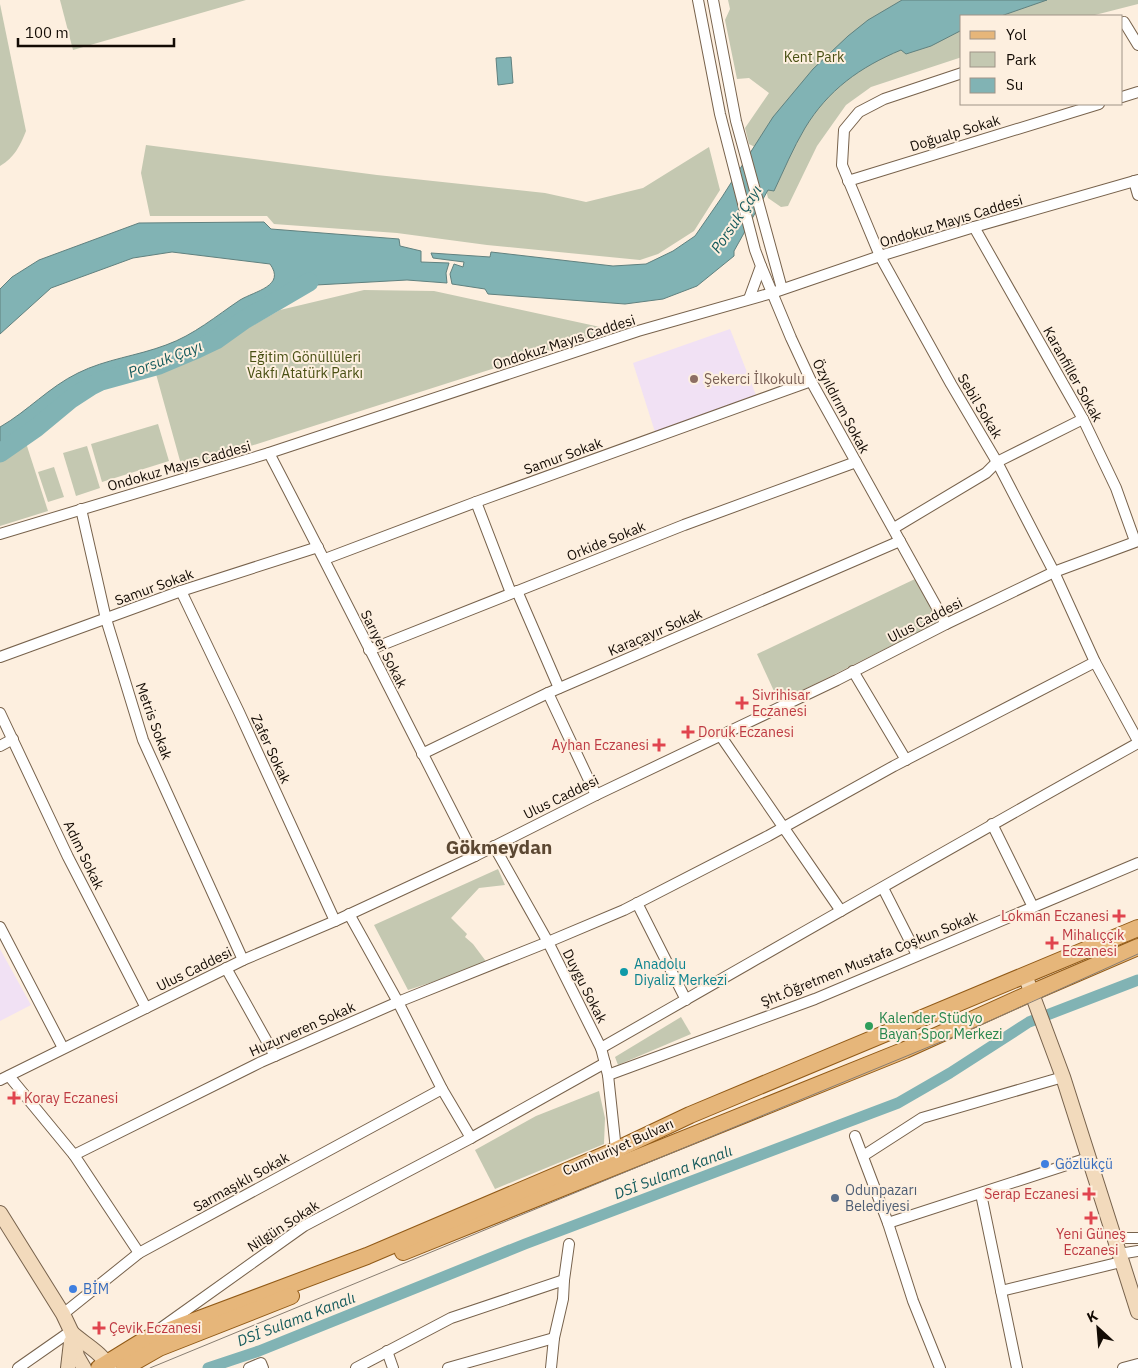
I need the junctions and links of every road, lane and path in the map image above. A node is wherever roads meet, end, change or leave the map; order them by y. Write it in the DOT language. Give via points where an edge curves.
graph roads {
  1 [pos="698,0"];
  2 [pos="713,0"];
  3 [pos="1123,22"];
  4 [pos="1138,45"];
  5 [pos="960,74"];
  6 [pos="1138,92"];
  7 [pos="1123,97"];
  8 [pos="1096,105"];
  9 [pos="848,180"];
  10 [pos="1136,181"];
  11 [pos="1138,195"];
  12 [pos="974,227"];
  13 [pos="880,256"];
  14 [pos="761,266"];
  15 [pos="777,291"];
  16 [pos="749,300"];
  17 [pos="811,380"];
  18 [pos="1083,419"];
  19 [pos="269,453"];
  20 [pos="856,462"];
  21 [pos="997,462"];
  22 [pos="476,502"];
  23 [pos="80,509"];
  24 [pos="894,528"];
  25 [pos="0,534"];
  26 [pos="900,541"];
  27 [pos="1136,541"];
  28 [pos="318,547"];
  29 [pos="324,560"];
  30 [pos="1054,572"];
  31 [pos="181,591"];
  32 [pos="514,592"];
  33 [pos="106,619"];
  34 [pos="946,624"];
  35 [pos="369,650"];
  36 [pos="0,657"];
  37 [pos="1095,662"];
  38 [pos="853,671"];
  39 [pos="559,688"];
  40 [pos="548,693"];
  41 [pos="0,713"];
  42 [pos="720,735"];
  43 [pos="13,739"];
  44 [pos="1138,742"];
  45 [pos="0,746"];
  46 [pos="422,754"];
  47 [pos="906,760"];
  48 [pos="596,795"];
  49 [pos="992,824"];
  50 [pos="784,828"];
  51 [pos="494,846"];
  52 [pos="475,856"];
  53 [pos="1138,863"];
  54 [pos="883,888"];
  55 [pos="637,903"];
  56 [pos="1033,907"];
  57 [pos="841,911"];
  58 [pos="349,914"];
  59 [pos="335,920"];
  60 [pos="0,927"];
  61 [pos="1138,928"];
  62 [pos="548,942"];
  63 [pos="1138,947"];
  64 [pos="917,955"];
  65 [pos="243,960"];
  66 [pos="226,968"];
  67 [pos="1025,975"];
  68 [pos="1032,992"];
  69 [pos="686,1000"];
  70 [pos="398,1002"];
  71 [pos="146,1008"];
  72 [pos="63,1048"];
  73 [pos="601,1048"];
  74 [pos="274,1056"];
  75 [pos="605,1064"];
  76 [pos="608,1075"];
  77 [pos="1063,1077"];
  78 [pos="4,1078"];
  79 [pos="442,1089"];
  80 [pos="855,1136"];
  81 [pos="471,1138"];
  82 [pos="616,1150"];
  83 [pos="74,1155"];
  84 [pos="863,1156"];
  85 [pos="1088,1158"];
  86 [pos="981,1194"];
  87 [pos="0,1213"];
  88 [pos="888,1223"];
  89 [pos="1114,1238"];
  90 [pos="1138,1238"];
  91 [pos="568,1244"];
  92 [pos="1138,1250"];
  93 [pos="139,1253"];
  94 [pos="1120,1258"];
  95 [pos="564,1280"];
  96 [pos="1001,1292"];
  97 [pos="1138,1312"];
  98 [pos="63,1314"];
  99 [pos="71,1332"];
  100 [pos="554,1338"];
  101 [pos="146,1339"];
  102 [pos="387,1351"];
  103 [pos="1138,1364"];
  104 [pos="105,1366"];
  105 [pos="18,1368"];
  106 [pos="68,1368"];
  107 [pos="84,1368"];
  108 [pos="124,1368"];
  109 [pos="249,1368"];
  110 [pos="263,1368"];
  111 [pos="356,1368"];
  112 [pos="393,1368"];
  113 [pos="448,1368"];
  114 [pos="551,1368"];
  115 [pos="940,1368"];
  116 [pos="1017,1368"];
  117 [pos="1123,1368"];
  1 -- 14 [label="street" via="720,114"];
  2 -- 15 [label="street" via="731,100 768,238"];
  3 -- 4 [label="street"];
  5 -- 9 [label="street, Sebil Sokak" via="859,112 844,130 842,165"];
  6 -- 7 [label="street"];
  8 -- 9 [label="street, Doğualp Sokak"];
  9 -- 13 [label="street, Sebil Sokak"];
  10 -- 11 [label="street"];
  10 -- 12 [label="street, Ondokuz Mayıs Caddesi"];
  12 -- 13 [label="street, Ondokuz Mayıs Caddesi"];
  12 -- 18 [label="street, Karanfiller Sokak"];
  13 -- 15 [label="street, Ondokuz Mayıs Caddesi"];
  13 -- 21 [label="street, Sebil Sokak"];
  14 -- 15 [label="street"];
  14 -- 16 [label="street"];
  15 -- 16 [label="street, Ondokuz Mayıs Caddesi"];
  15 -- 17 [label="street, Özyıldırım Sokak" via="791,338"];
  16 -- 19 [label="street, Ondokuz Mayıs Caddesi" via="638,332"];
  17 -- 20 [label="street, Özyıldırım Sokak"];
  17 -- 22 [label="street, Samur Sokak"];
  18 -- 21 [label="street"];
  18 -- 27 [label="street, Karanfiller Sokak" via="1116,488"];
  19 -- 23 [label="street, Ondokuz Mayıs Caddesi"];
  19 -- 28 [label="street, Sarıyer Sokak"];
  20 -- 24 [label="street, Özyıldırım Sokak"];
  20 -- 32 [label="street, Orkide Sokak"];
  21 -- 24 [label="street" via="986,473"];
  21 -- 30 [label="street, Sebil Sokak"];
  22 -- 29 [label="street, Samur Sokak"];
  22 -- 32 [label="street"];
  23 -- 25 [label="street, Ondokuz Mayıs Caddesi"];
  23 -- 33 [label="street, Metris Sokak"];
  24 -- 26 [label="street, Özyıldırım Sokak"];
  26 -- 34 [label="street, Özyıldırım Sokak"];
  26 -- 39 [label="street, Karaçayır Sokak"];
  27 -- 30 [label="street, Ulus Caddesi"];
  28 -- 29 [label="street, Sarıyer Sokak"];
  28 -- 31 [label="street, Samur Sokak"];
  29 -- 35 [label="street, Sarıyer Sokak"];
  30 -- 34 [label="street, Ulus Caddesi"];
  30 -- 37 [label="street, Sebil Sokak"];
  31 -- 33 [label="street, Samur Sokak"];
  31 -- 59 [label="street, Zafer Sokak"];
  32 -- 35 [label="street, Orkide Sokak"];
  32 -- 39 [label="street"];
  33 -- 36 [label="street, Samur Sokak"];
  33 -- 65 [label="street, Metris Sokak" via="143,740"];
  34 -- 38 [label="street, Ulus Caddesi"];
  35 -- 46 [label="street, Sarıyer Sokak"];
  37 -- 44 [label="street, Sebil Sokak"];
  37 -- 47 [label="street, Huzurveren Sokak"];
  38 -- 42 [label="street, Ulus Caddesi"];
  38 -- 47 [label="street"];
  39 -- 40 [label="street, Karaçayır Sokak"];
  40 -- 46 [label="street, Karaçayır Sokak"];
  40 -- 48 [label="street"];
  41 -- 43 [label="street, Adım Sokak"];
  42 -- 48 [label="street, Ulus Caddesi"];
  42 -- 50 [label="street"];
  43 -- 45 [label="street"];
  43 -- 71 [label="street, Adım Sokak" via="68,857"];
  44 -- 49 [label="street"];
  46 -- 52 [label="street, Sarıyer Sokak"];
  47 -- 50 [label="street, Huzurveren Sokak"];
  48 -- 51 [label="street, Ulus Caddesi"];
  49 -- 54 [label="street"];
  49 -- 56 [label="street"];
  50 -- 55 [label="street, Huzurveren Sokak"];
  50 -- 57 [label="street"];
  51 -- 52 [label="street, Ulus Caddesi"];
  51 -- 62 [label="street, Duygu Sokak"];
  52 -- 58 [label="street, Ulus Caddesi"];
  53 -- 56 [label="street, Şht.Öğretmen Mustafa Coşkun Sokak"];
  54 -- 57 [label="street"];
  54 -- 64 [label="street"];
  55 -- 62 [label="street, Huzurveren Sokak"];
  55 -- 69 [label="street"];
  56 -- 64 [label="street, Şht.Öğretmen Mustafa Coşkun Sokak"];
  57 -- 69 [label="street"];
  58 -- 59 [label="street, Ulus Caddesi"];
  58 -- 70 [label="street"];
  59 -- 65 [label="street, Ulus Caddesi"];
  60 -- 72 [label="street"];
  61 -- 67 [label="main road, Cumhuriyet Bulvarı"];
  62 -- 70 [label="street, Huzurveren Sokak"];
  62 -- 73 [label="street, Duygu Sokak"];
  63 -- 68 [label="main road, Cumhuriyet Bulvarı"];
  64 -- 76 [label="street, Şht.Öğretmen Mustafa Coşkun Sokak" via="815,999"];
  65 -- 66 [label="street, Ulus Caddesi"];
  66 -- 71 [label="street, Ulus Caddesi"];
  66 -- 74 [label="street"];
  67 -- 68 [label="main road"];
  67 -- 82 [label="main road, Cumhuriyet Bulvarı" via="690,1115"];
  68 -- 77 [label="main road"];
  68 -- 108 [label="main road, Cumhuriyet Bulvarı" via="905,1050 159,1348"];
  69 -- 73 [label="street"];
  70 -- 74 [label="street, Huzurveren Sokak"];
  70 -- 79 [label="street"];
  71 -- 72 [label="street, Ulus Caddesi"];
  72 -- 78 [label="street, Ulus Caddesi"];
  73 -- 75 [label="street, Duygu Sokak"];
  74 -- 83 [label="street, Huzurveren Sokak"];
  75 -- 76 [label="street, Duygu Sokak"];
  75 -- 81 [label="street, Nilgün Sokak"];
  76 -- 82 [label="street, Duygu Sokak"];
  77 -- 84 [label="street" via="922,1118"];
  77 -- 85 [label="main road"];
  78 -- 83 [label="street"];
  79 -- 81 [label="street"];
  79 -- 93 [label="street, Sarmaşıklı Sokak"];
  80 -- 84 [label="street"];
  81 -- 101 [label="street, Nilgün Sokak" via="304,1226"];
  82 -- 101 [label="main road, Cumhuriyet Bulvarı" via="368,1256"];
  83 -- 93 [label="street"];
  84 -- 88 [label="street"];
  85 -- 86 [label="street"];
  85 -- 89 [label="main road"];
  86 -- 88 [label="street"];
  86 -- 96 [label="street"];
  87 -- 98 [label="main road"];
  88 -- 115 [label="street" via="913,1301"];
  89 -- 90 [label="street"];
  89 -- 94 [label="main road"];
  91 -- 95 [label="street"];
  92 -- 94 [label="street"];
  93 -- 98 [label="street, Sarmaşıklı Sokak"];
  94 -- 96 [label="street"];
  94 -- 97 [label="main road"];
  95 -- 100 [label="street"];
  95 -- 102 [label="street" via="451,1318"];
  96 -- 116 [label="street"];
  98 -- 99 [label="main road"];
  99 -- 104 [label="main road"];
  99 -- 105 [label="street"];
  99 -- 106 [label="main road"];
  99 -- 107 [label="main road" via="77,1356"];
  100 -- 113 [label="street"];
  100 -- 114 [label="street"];
  101 -- 104 [label="main road, Cumhuriyet Bulvarı"];
  102 -- 111 [label="street"];
  102 -- 112 [label="street"];
  103 -- 117 [label="street"];
  109 -- 110 [label="street" via="261,1363"];
}
